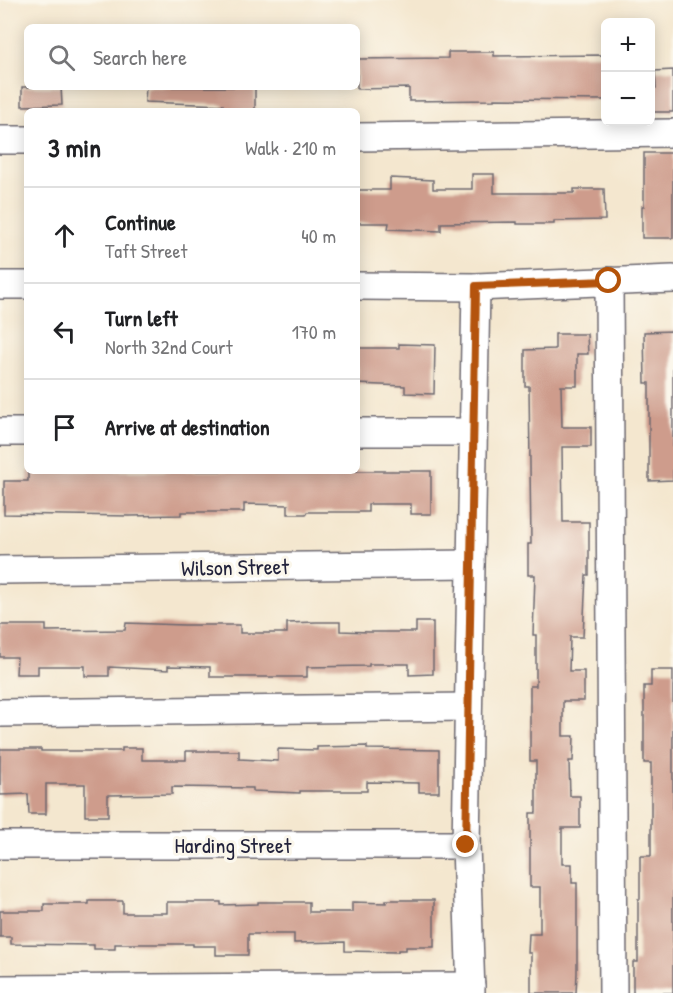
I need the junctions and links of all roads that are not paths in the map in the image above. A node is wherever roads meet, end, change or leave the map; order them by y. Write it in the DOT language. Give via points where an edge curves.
graph roads {
  1 [pos="673,133"];
  2 [pos="360,137"];
  3 [pos="0,140"];
  4 [pos="24,140"];
  5 [pos="673,279"];
  6 [pos="609,281"];
  7 [pos="0,285"];
  8 [pos="24,285"];
  9 [pos="360,286"];
  10 [pos="476,286"];
  11 [pos="0,432"];
  12 [pos="24,432"];
  13 [pos="360,432"];
  14 [pos="473,432"];
  15 [pos="471,564"];
  16 [pos="0,570"];
  17 [pos="468,707"];
  18 [pos="0,713"];
  19 [pos="0,845"];
  20 [pos="466,845"];
  21 [pos="0,989"];
  22 [pos="471,989"];
  23 [pos="614,993"];
  1 -- 2 [label="street"];
  3 -- 4 [label="street"];
  5 -- 6 [label="street"];
  6 -- 10 [label="street"];
  6 -- 23 [label="street"];
  7 -- 8 [label="street"];
  9 -- 10 [label="street"];
  10 -- 14 [label="street"];
  11 -- 12 [label="street"];
  13 -- 14 [label="street"];
  14 -- 15 [label="street"];
  15 -- 16 [label="street, Wilson Street"];
  15 -- 17 [label="street"];
  17 -- 18 [label="street"];
  17 -- 20 [label="street"];
  19 -- 20 [label="street, Harding Street"];
  20 -- 22 [label="street"];
  21 -- 22 [label="street"];
}
